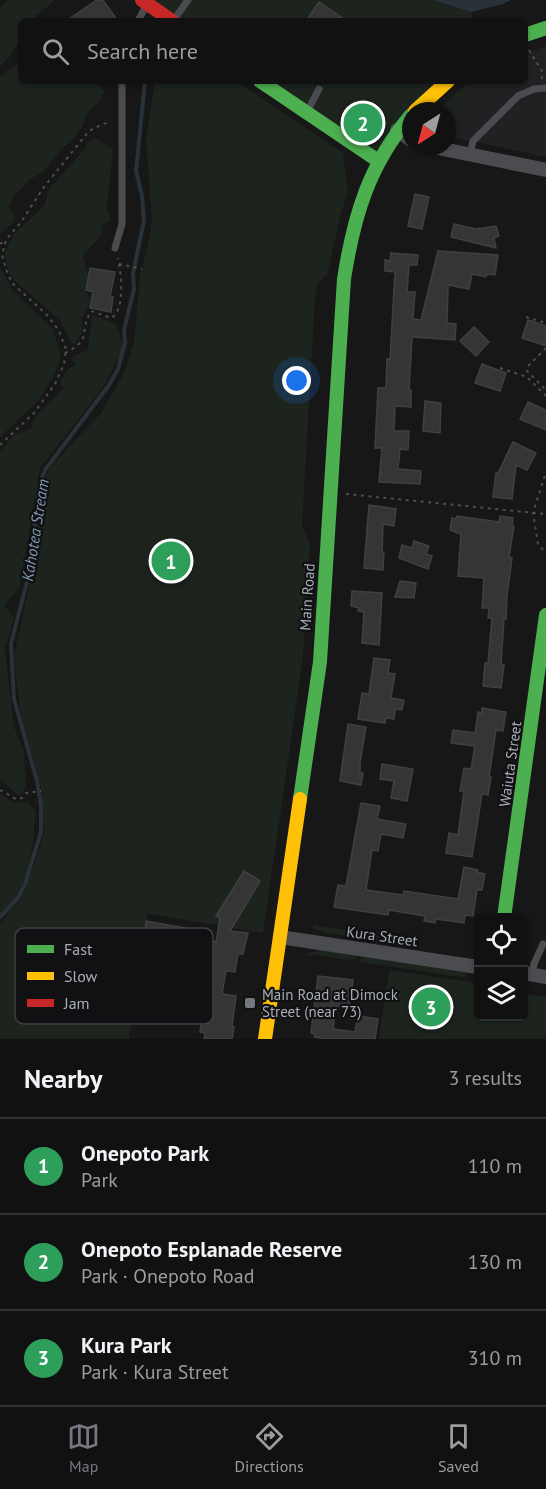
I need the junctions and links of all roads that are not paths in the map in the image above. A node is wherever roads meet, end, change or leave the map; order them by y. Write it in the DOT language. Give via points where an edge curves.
graph roads {
  1 [pos="188,0"];
  2 [pos="144,2"];
  3 [pos="139,18"];
  4 [pos="168,18"];
  5 [pos="175,18"];
  6 [pos="546,28"];
  7 [pos="528,34"];
  8 [pos="122,84"];
  9 [pos="264,84"];
  10 [pos="445,84"];
  11 [pos="546,88"];
  12 [pos="319,89"];
  13 [pos="425,102"];
  14 [pos="307,113"];
  15 [pos="402,124"];
  16 [pos="396,130"];
  17 [pos="402,134"];
  18 [pos="456,152"];
  19 [pos="470,155"];
  20 [pos="377,160"];
  21 [pos="546,170"];
  22 [pos="115,248"];
  23 [pos="546,615"];
  24 [pos="505,913"];
  25 [pos="280,937"];
  26 [pos="543,944"];
  27 [pos="474,966"];
  28 [pos="534,975"];
  29 [pos="264,1039"];
  1 -- 5 [label="lane"];
  2 -- 3 [label="lane"];
  2 -- 4 [label="main road"];
  6 -- 7 [label="main road"];
  8 -- 22 [label="lane" via="122,224"];
  9 -- 14 [label="main road"];
  10 -- 13 [label="main road"];
  11 -- 19 [label="lane" via="519,96 473,141"];
  12 -- 14 [label="lane"];
  14 -- 20 [label="main road"];
  15 -- 16 [label="main road, Main Road"];
  16 -- 17 [label="street"];
  16 -- 20 [label="main road, Main Road"];
  18 -- 19 [label="street"];
  19 -- 21 [label="street"];
  20 -- 25 [label="main road, Main Road" via="358,210 344,279 320,662"];
  23 -- 24 [label="main road, Waiuta Street"];
  25 -- 27 [label="street, Kura Street"];
  25 -- 29 [label="main road, Main Road"];
  26 -- 28 [label="lane" via="534,964"];
}
